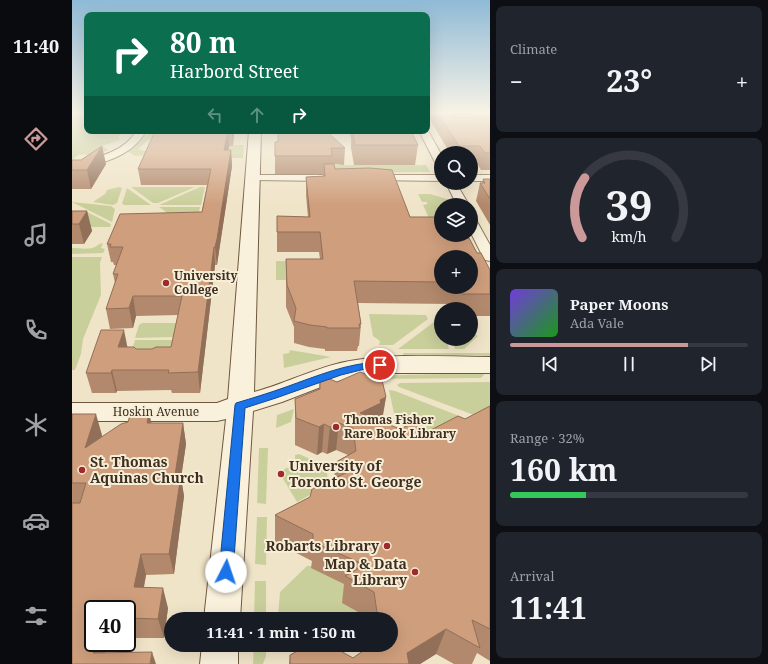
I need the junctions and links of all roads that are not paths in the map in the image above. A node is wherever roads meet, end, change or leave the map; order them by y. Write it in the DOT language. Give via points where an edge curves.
graph roads {
  1 [pos="132,143"];
  2 [pos="257,143"];
  3 [pos="72,166"];
  4 [pos="259,178"];
  5 [pos="336,178"];
  6 [pos="367,178"];
  7 [pos="434,178"];
  8 [pos="478,178"];
  9 [pos="490,178"];
  10 [pos="478,234"];
  11 [pos="490,257"];
  12 [pos="490,365"];
  13 [pos="240,405"];
  14 [pos="72,412"];
  15 [pos="223,612"];
  16 [pos="220,652"];
  17 [pos="219,664"];
  1 -- 3 [label="street" via="122,151 99,160"];
  2 -- 4 [label="street"];
  4 -- 5 [label="street"];
  4 -- 13 [label="street"];
  6 -- 7 [label="street"];
  8 -- 9 [label="street"];
  10 -- 11 [label="street"];
  12 -- 13 [label="street, Hoskin Avenue" via="365,366 332,374 273,396"];
  13 -- 14 [label="street, Hoskin Avenue" via="217,412"];
  13 -- 15 [label="street"];
  16 -- 17 [label="street"];
}
